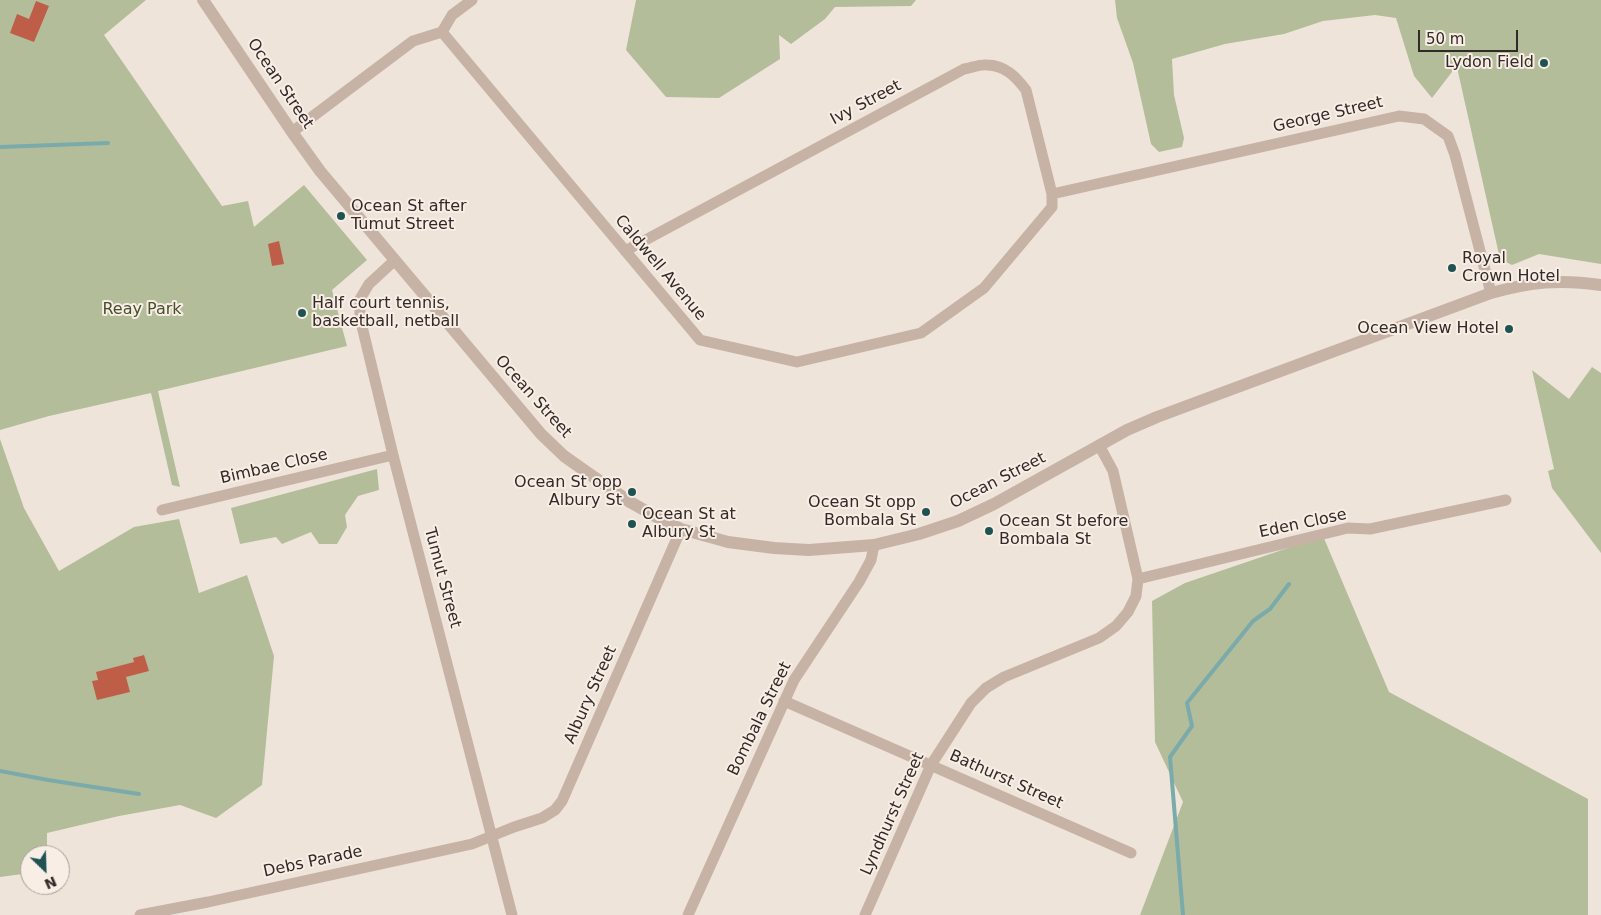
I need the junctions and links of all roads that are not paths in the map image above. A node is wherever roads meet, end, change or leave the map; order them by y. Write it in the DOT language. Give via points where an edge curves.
graph roads {
  1 [pos="203,0"];
  2 [pos="472,0"];
  3 [pos="442,32"];
  4 [pos="292,132"];
  5 [pos="1052,194"];
  6 [pos="625,251"];
  7 [pos="395,260"];
  8 [pos="1601,285"];
  9 [pos="1491,293"];
  10 [pos="1099,445"];
  11 [pos="393,455"];
  12 [pos="1506,500"];
  13 [pos="162,510"];
  14 [pos="681,529"];
  15 [pos="874,545"];
  16 [pos="1138,579"];
  17 [pos="784,701"];
  18 [pos="931,765"];
  19 [pos="492,837"];
  20 [pos="1132,852"];
  21 [pos="140,915"];
  22 [pos="512,915"];
  23 [pos="688,915"];
  24 [pos="866,915"];
  1 -- 4 [label="street, Ocean Street"];
  2 -- 3 [label="street" via="452,15"];
  3 -- 4 [label="street" via="413,41"];
  3 -- 6 [label="street, Caldwell Avenue"];
  4 -- 7 [label="street, Ocean Street" via="320,171"];
  5 -- 6 [label="street, Caldwell Avenue" via="1052,207 984,288 921,333 797,362 700,340"];
  5 -- 6 [label="street, Ivy Street" via="1026,90 1016,77 987,64 964,69"];
  5 -- 9 [label="street, George Street" via="1399,116 1424,119 1448,136"];
  7 -- 11 [label="street, Tumut Street" via="369,284 360,299 360,318"];
  7 -- 14 [label="street, Ocean Street" via="541,434 564,456 630,502"];
  8 -- 9 [label="street, Ocean Street" via="1557,281 1520,285"];
  9 -- 10 [label="street, Ocean Street" via="1157,417"];
  10 -- 15 [label="street, Ocean Street" via="958,521"];
  10 -- 16 [label="street, Lyndhurst Street" via="1112,471"];
  11 -- 13 [label="street, Bimbae Close"];
  11 -- 19 [label="street, Tumut Street"];
  12 -- 16 [label="street, Eden Close" via="1370,529 1348,528"];
  14 -- 15 [label="street, Ocean Street" via="728,542 774,548 809,550"];
  14 -- 19 [label="street, Albury Street" via="562,801 542,818"];
  15 -- 17 [label="street, Bombala Street" via="871,560 859,582 794,680"];
  16 -- 18 [label="street, Lyndhurst Street" via="1136,596 1116,626 1099,638 1004,677 986,688 971,703"];
  17 -- 18 [label="street, Bathurst Street"];
  17 -- 23 [label="street, Bombala Street"];
  18 -- 20 [label="street, Bathurst Street"];
  18 -- 24 [label="street, Lyndhurst Street"];
  19 -- 21 [label="street, Debs Parade" via="472,844"];
  19 -- 22 [label="street, Tumut Street"];
}
